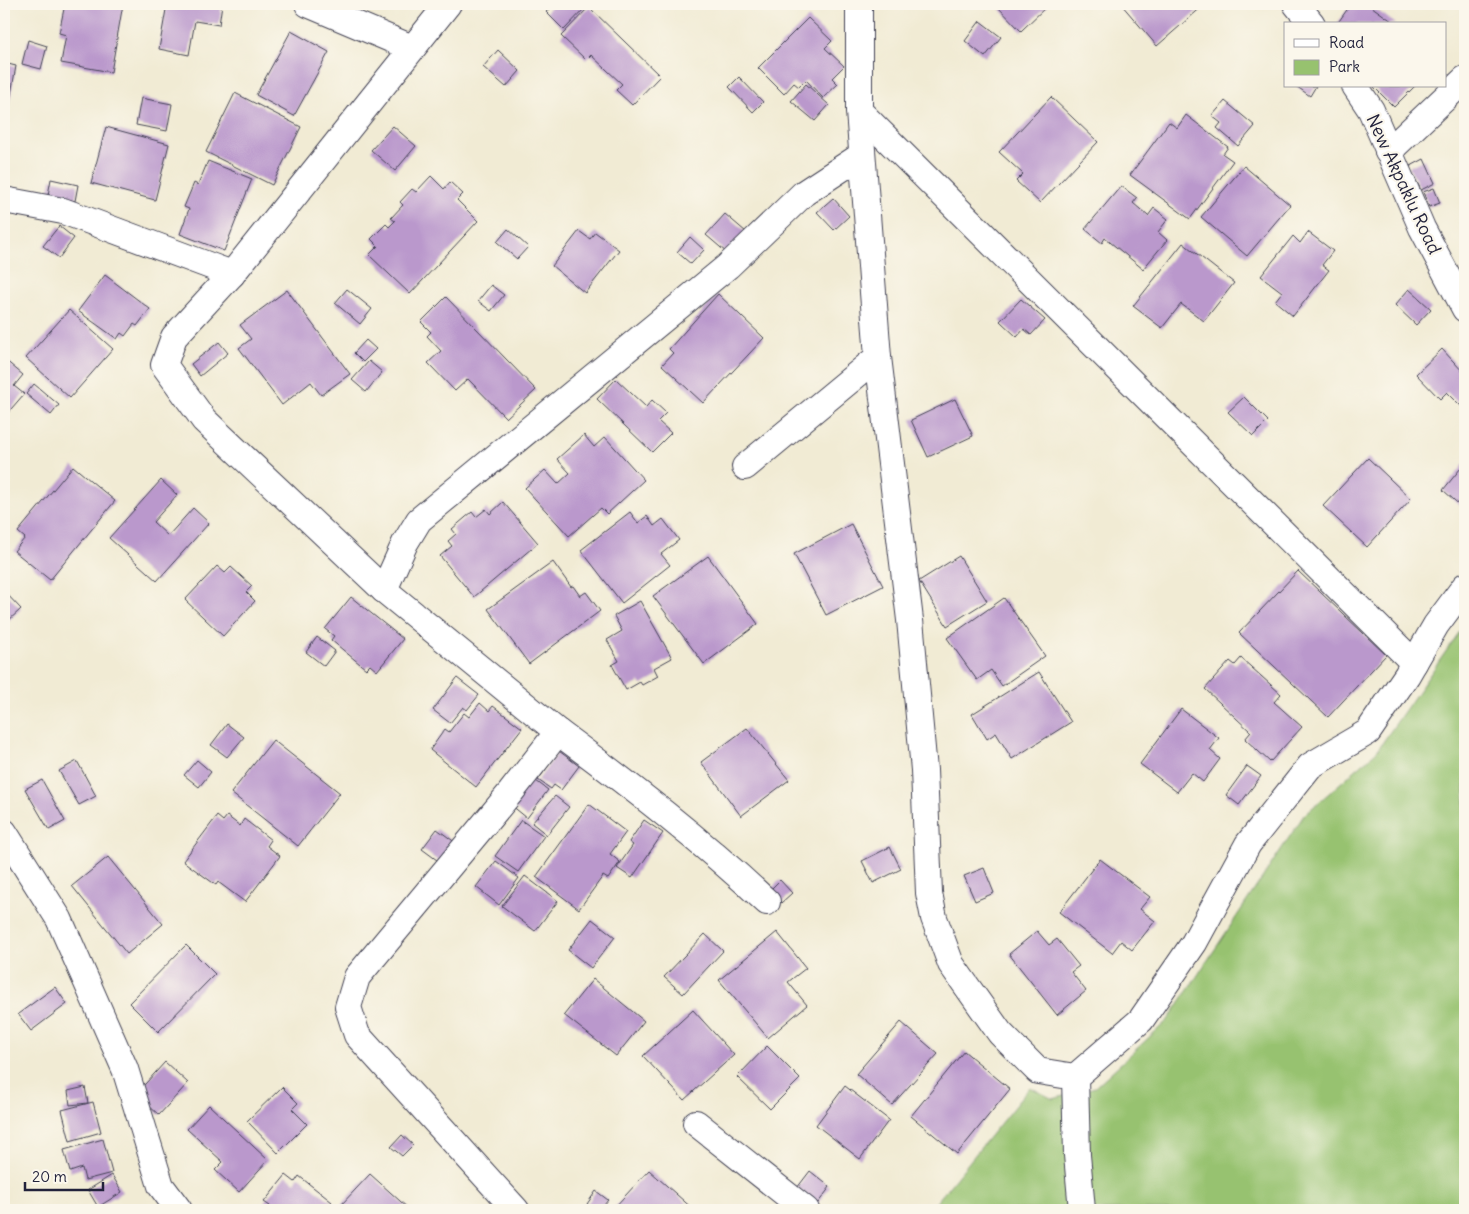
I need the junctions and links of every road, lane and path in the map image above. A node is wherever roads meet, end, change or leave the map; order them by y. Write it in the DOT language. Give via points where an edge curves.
graph roads {
  1 [pos="308,4"];
  2 [pos="448,4"];
  3 [pos="859,4"];
  4 [pos="1296,4"];
  5 [pos="1310,22"];
  6 [pos="412,48"];
  7 [pos="1465,79"];
  8 [pos="1356,88"];
  9 [pos="859,111"];
  10 [pos="1388,152"];
  11 [pos="862,155"];
  12 [pos="4,200"];
  13 [pos="232,274"];
  14 [pos="1465,309"];
  15 [pos="878,357"];
  16 [pos="745,466"];
  17 [pos="1465,586"];
  18 [pos="384,590"];
  19 [pos="1414,663"];
  20 [pos="558,732"];
  21 [pos="4,832"];
  22 [pos="767,902"];
  23 [pos="1075,1077"];
  24 [pos="696,1123"];
  25 [pos="179,1210"];
  26 [pos="516,1210"];
  27 [pos="806,1210"];
  28 [pos="1082,1210"];
  1 -- 6 [label="street"];
  2 -- 6 [label="street"];
  3 -- 9 [label="street"];
  4 -- 5 [label="street"];
  6 -- 13 [label="street"];
  7 -- 10 [label="street"];
  8 -- 10 [label="street, New Akpaklu Road" via="1371,110"];
  9 -- 11 [label="street"];
  9 -- 19 [label="street"];
  10 -- 14 [label="street, New Akpaklu Road" via="1422,228"];
  11 -- 15 [label="street"];
  11 -- 18 [label="street" via="804,193 728,266 420,520 404,543"];
  12 -- 13 [label="street" via="64,211"];
  13 -- 18 [label="street" via="174,337 164,365 204,420"];
  15 -- 16 [label="street"];
  15 -- 23 [label="street" via="910,620 924,770 929,893 934,918 951,964 1000,1033 1038,1071"];
  17 -- 19 [label="street" via="1436,625"];
  18 -- 20 [label="street"];
  19 -- 23 [label="street" via="1368,732 1310,766 1248,844 1194,943 1140,1020"];
  20 -- 22 [label="street" via="663,810 720,857"];
  20 -- 26 [label="street" via="357,977 348,1007 357,1035"];
  21 -- 25 [label="street" via="59,919 124,1069 162,1186"];
  23 -- 28 [label="street"];
  24 -- 27 [label="street"];
}
